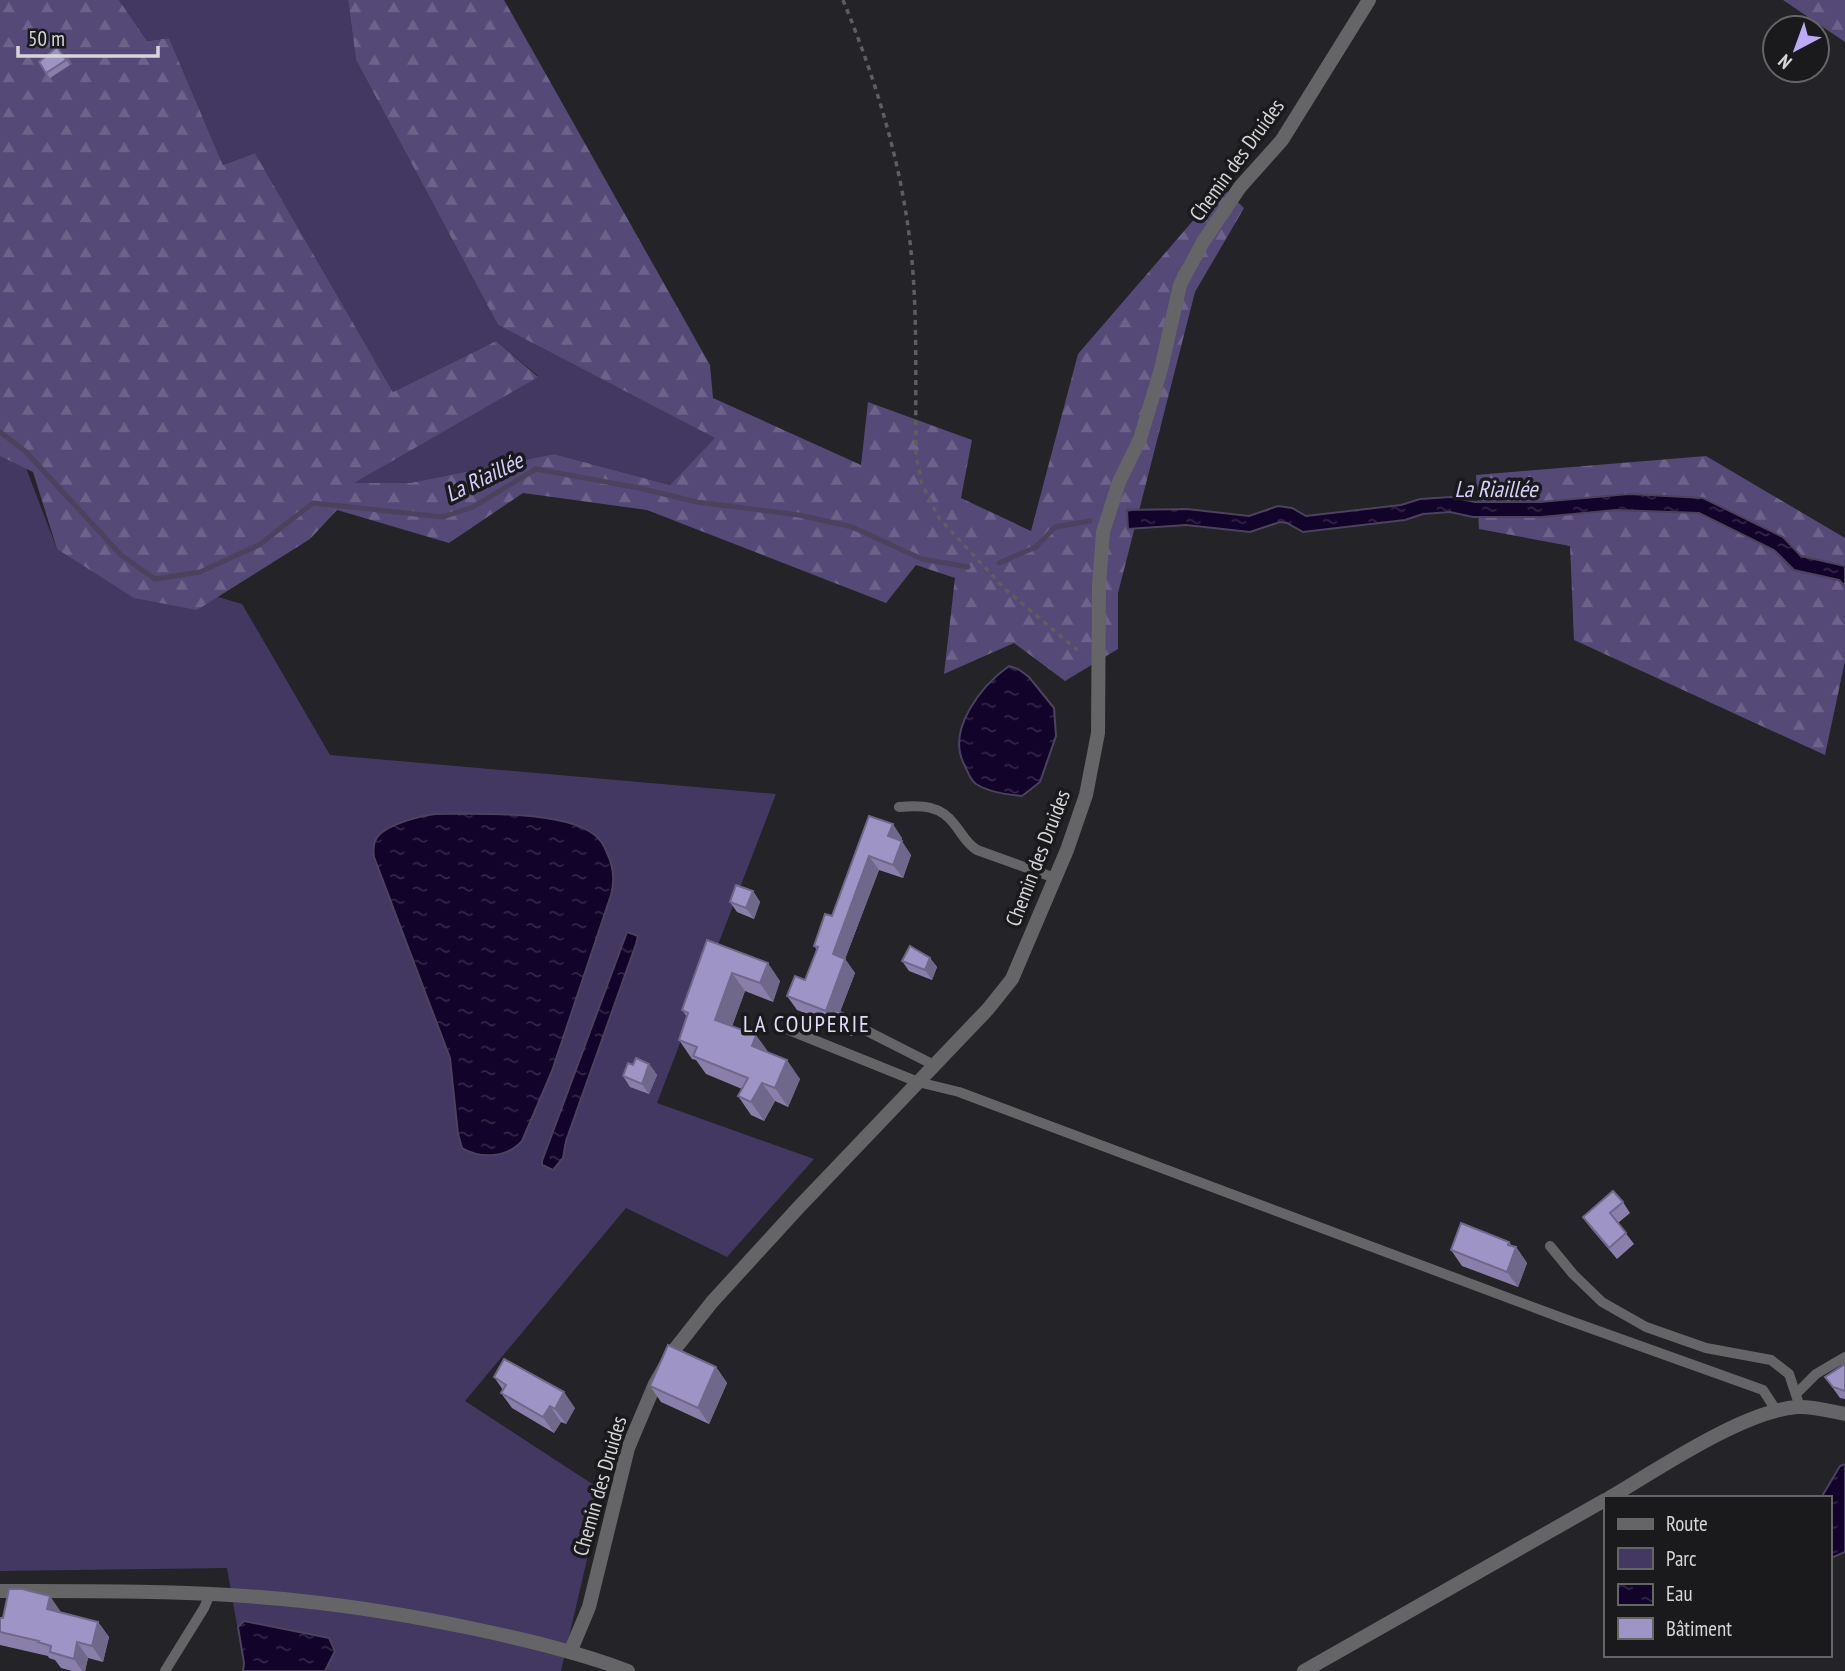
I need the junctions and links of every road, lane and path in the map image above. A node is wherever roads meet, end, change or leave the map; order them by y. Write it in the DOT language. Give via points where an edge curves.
graph roads {
  1 [pos="844,0"];
  2 [pos="1370,0"];
  3 [pos="1100,670"];
  4 [pos="899,807"];
  5 [pos="1055,878"];
  6 [pos="789,1030"];
  7 [pos="864,1030"];
  8 [pos="934,1065"];
  9 [pos="918,1082"];
  10 [pos="1550,1246"];
  11 [pos="1845,1357"];
  12 [pos="1798,1400"];
  13 [pos="1776,1410"];
  14 [pos="1845,1414"];
  15 [pos="1612,1496"];
  16 [pos="1604,1501"];
  17 [pos="0,1591"];
  18 [pos="210,1594"];
  19 [pos="571,1650"];
  20 [pos="165,1671"];
  21 [pos="628,1671"];
  22 [pos="1304,1671"];
  1 -- 3 [label="path" via="897,169 911,252 916,454 922,484 939,518 1005,589"];
  2 -- 3 [label="street, Chemin des Druides" via="1282,140 1240,187 1203,242 1180,285 1140,439 1119,482 1103,532"];
  3 -- 5 [label="street, Chemin des Druides" via="1098,733 1086,795"];
  4 -- 5 [label="lane" via="925,805 943,813 977,850"];
  5 -- 8 [label="street, Chemin des Druides" via="1012,979"];
  6 -- 9 [label="lane"];
  7 -- 8 [label="lane"];
  8 -- 9 [label="street, Chemin des Druides"];
  9 -- 13 [label="lane" via="959,1092 1763,1390"];
  9 -- 19 [label="street, Chemin des Druides" via="712,1302 675,1349 628,1448 589,1607"];
  10 -- 12 [label="lane" via="1602,1302 1646,1327 1706,1348 1771,1360 1789,1374"];
  11 -- 12 [label="lane" via="1816,1374"];
  12 -- 13 [label="street"];
  12 -- 14 [label="street"];
  13 -- 15 [label="street" via="1704,1443"];
  16 -- 22 [label="street"];
  17 -- 18 [label="street"];
  18 -- 19 [label="street" via="415,1616"];
  18 -- 20 [label="lane"];
  19 -- 21 [label="street"];
}
